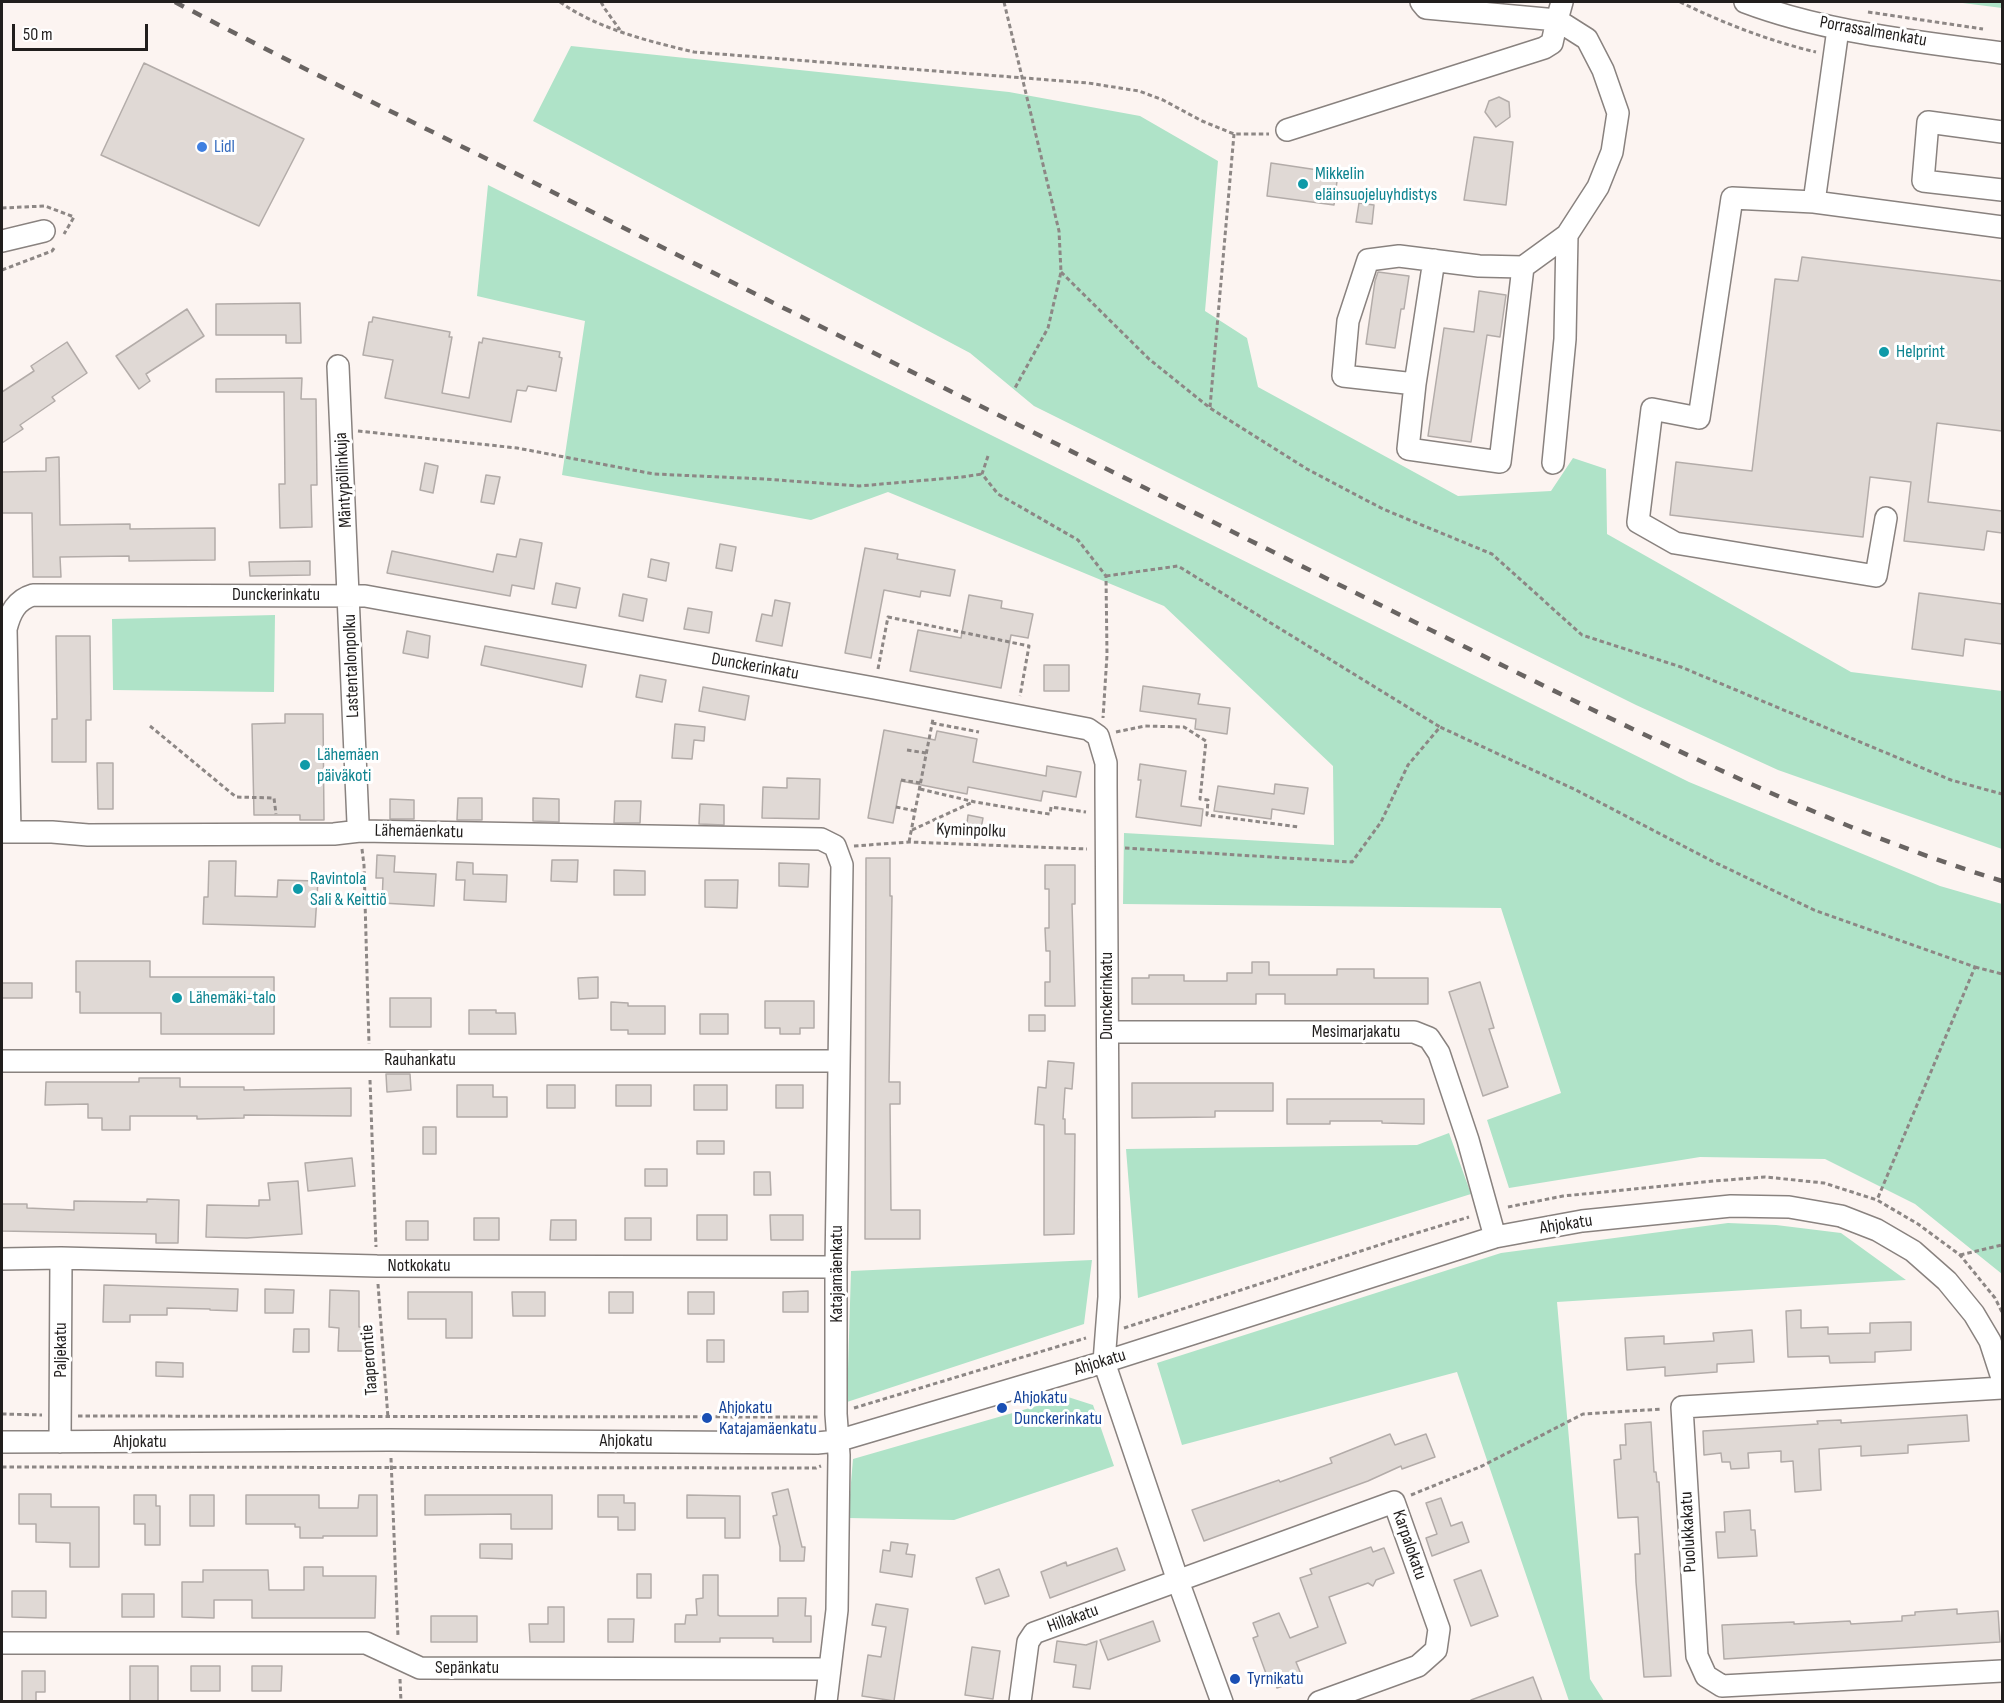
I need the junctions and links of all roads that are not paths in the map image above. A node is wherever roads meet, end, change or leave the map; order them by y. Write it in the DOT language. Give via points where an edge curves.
graph roads {
  1 [pos="1421,2"];
  2 [pos="1745,2"];
  3 [pos="1559,11"];
  4 [pos="1838,29"];
  5 [pos="2002,53"];
  6 [pos="1287,130"];
  7 [pos="2002,132"];
  8 [pos="2002,190"];
  9 [pos="1814,202"];
  10 [pos="2002,227"];
  11 [pos="44,231"];
  12 [pos="1567,235"];
  13 [pos="2,241"];
  14 [pos="1434,260"];
  15 [pos="1523,267"];
  16 [pos="338,366"];
  17 [pos="1415,384"];
  18 [pos="1553,463"];
  19 [pos="1886,518"];
  20 [pos="349,595"];
  21 [pos="360,831"];
  22 [pos="6,832"];
  23 [pos="835,846"];
  24 [pos="1108,1032"];
  25 [pos="2,1061"];
  26 [pos="839,1061"];
  27 [pos="1495,1237"];
  28 [pos="61,1258"];
  29 [pos="2,1259"];
  30 [pos="837,1267"];
  31 [pos="1104,1362"];
  32 [pos="2002,1378"];
  33 [pos="2002,1388"];
  34 [pos="837,1441"];
  35 [pos="2,1442"];
  36 [pos="60,1442"];
  37 [pos="1178,1581"];
  38 [pos="2,1643"];
  39 [pos="830,1669"];
  40 [pos="2002,1671"];
  41 [pos="826,1701"];
  42 [pos="1020,1701"];
  43 [pos="1222,1701"];
  44 [pos="1319,1701"];
  1 -- 3 [label="street" via="1426,8"];
  2 -- 4 [label="street, Porrassalmenkatu"];
  3 -- 6 [label="street" via="1552,43 1544,48"];
  3 -- 12 [label="street" via="1587,39 1618,113 1612,152 1598,187"];
  4 -- 5 [label="street, Porrassalmenkatu"];
  4 -- 9 [label="street"];
  7 -- 8 [label="street" via="1928,122 1923,181"];
  9 -- 10 [label="street"];
  9 -- 19 [label="street" via="1732,198 1699,418 1652,409 1638,522 1676,543 1876,576"];
  11 -- 13 [label="street"];
  12 -- 15 [label="street"];
  12 -- 18 [label="street" via="1565,339"];
  14 -- 15 [label="street"];
  14 -- 17 [label="street"];
  14 -- 17 [label="street" via="1399,256 1368,261 1348,321 1343,375"];
  15 -- 17 [label="street" via="1500,462 1408,449"];
  16 -- 20 [label="street, Mäntypöllinkuja"];
  20 -- 21 [label="street, Lastentalonpolku"];
  20 -- 22 [label="street, Dunckerinkatu" via="25,597 14,608 6,629"];
  20 -- 24 [label="street, Dunckerinkatu" via="1088,729 1098,736 1106,762 1115,848"];
  21 -- 22 [label="street, Lähemäenkatu" via="124,835"];
  21 -- 23 [label="street, Lähemäenkatu" via="821,839"];
  23 -- 26 [label="street, Katajamäenkatu" via="842,865"];
  24 -- 27 [label="street, Mesimarjakatu" via="1414,1032 1429,1038 1439,1053 1465,1129"];
  24 -- 31 [label="street, Dunckerinkatu" via="1109,1297"];
  25 -- 26 [label="street, Rauhankatu"];
  26 -- 30 [label="street, Katajamäenkatu"];
  27 -- 31 [label="street, Ahjokatu"];
  27 -- 32 [label="street, Ahjokatu" via="1582,1221 1731,1206 1789,1207 1841,1216 1877,1230 1913,1251 1947,1281 1990,1341"];
  28 -- 29 [label="street, Notkokatu"];
  28 -- 30 [label="street, Notkokatu" via="377,1266"];
  28 -- 36 [label="street, Paljekatu"];
  30 -- 34 [label="street, Katajamäenkatu"];
  31 -- 34 [label="street, Ahjokatu"];
  31 -- 37 [label="street"];
  33 -- 40 [label="street, Puolukkakatu" via="1682,1407 1697,1656 1706,1676 1722,1686"];
  34 -- 36 [label="street, Ahjokatu"];
  34 -- 39 [label="street, Katajamäenkatu" via="837,1610"];
  35 -- 36 [label="street, Ahjokatu"];
  37 -- 42 [label="street, Hillakatu" via="1034,1633 1028,1642"];
  37 -- 43 [label="street"];
  37 -- 44 [label="street, Karpalokatu" via="1394,1502 1438,1629 1436,1650 1418,1666"];
  38 -- 39 [label="street, Sepänkatu" via="366,1643 420,1668"];
  39 -- 41 [label="street, Katajamäenkatu"];
}
